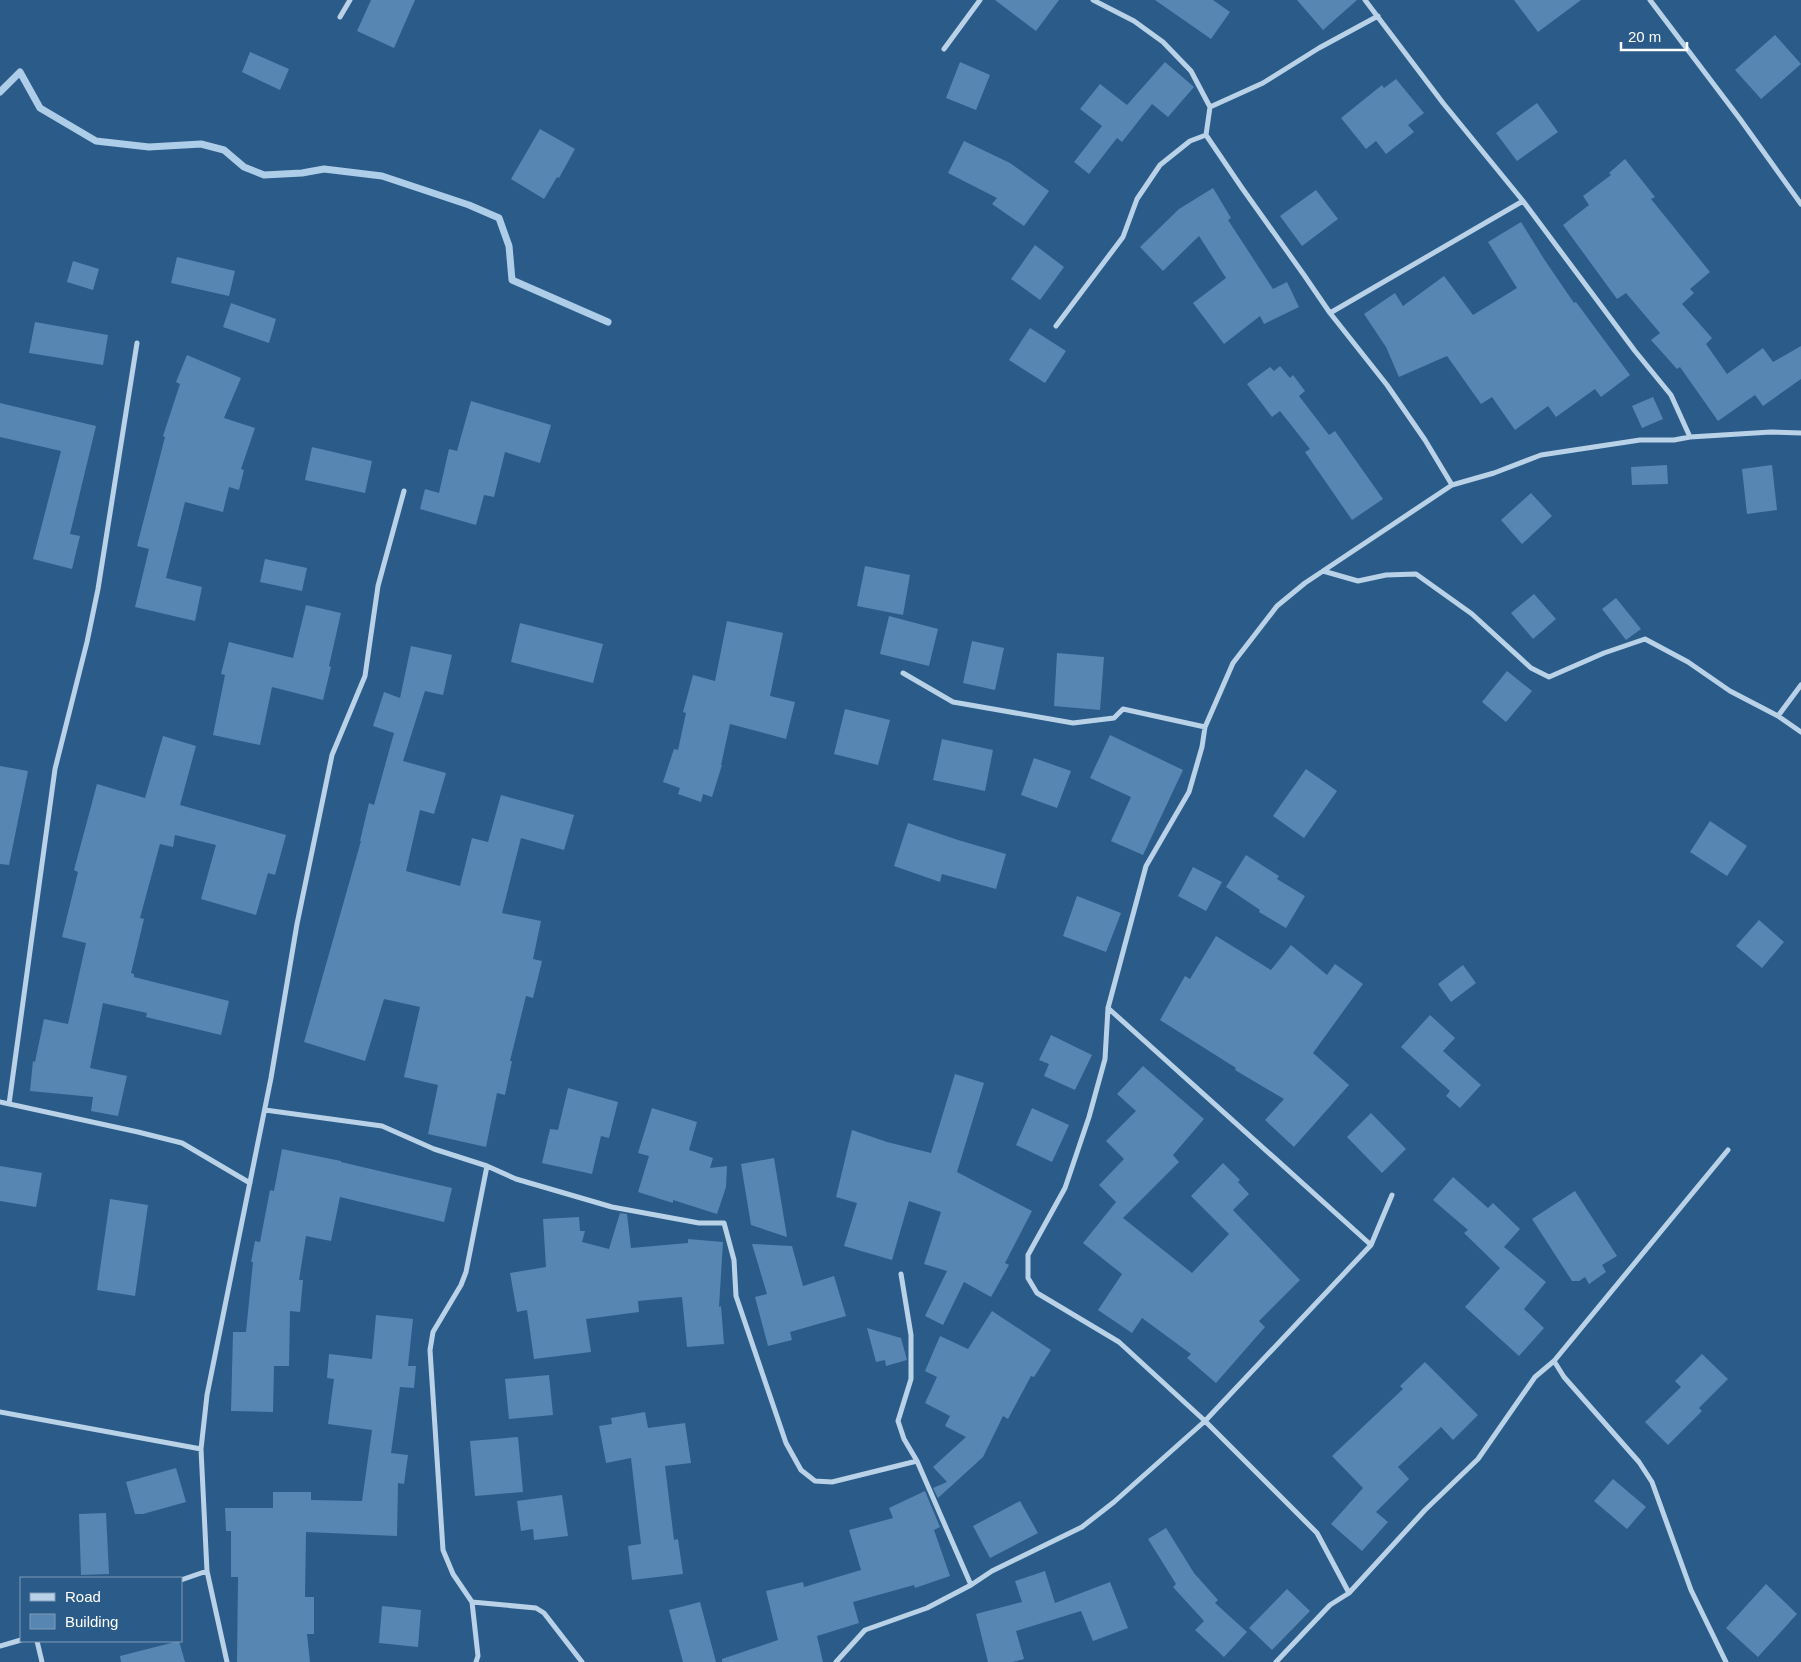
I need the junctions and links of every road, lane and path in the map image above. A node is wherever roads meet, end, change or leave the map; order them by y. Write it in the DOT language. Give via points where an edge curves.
graph roads {
  1 [pos="350,0"];
  2 [pos="980,0"];
  3 [pos="1094,0"];
  4 [pos="1365,0"];
  5 [pos="1650,0"];
  6 [pos="1378,16"];
  7 [pos="340,17"];
  8 [pos="944,49"];
  9 [pos="1210,107"];
  10 [pos="1206,134"];
  11 [pos="1522,201"];
  12 [pos="1801,204"];
  13 [pos="1330,313"];
  14 [pos="1056,326"];
  15 [pos="137,343"];
  16 [pos="1801,433"];
  17 [pos="1690,437"];
  18 [pos="1452,484"];
  19 [pos="404,491"];
  20 [pos="1322,571"];
  21 [pos="903,673"];
  22 [pos="1801,685"];
  23 [pos="1778,716"];
  24 [pos="1206,727"];
  25 [pos="1801,732"];
  26 [pos="1108,1008"];
  27 [pos="0,1102"];
  28 [pos="9,1104"];
  29 [pos="265,1110"];
  30 [pos="1728,1150"];
  31 [pos="487,1166"];
  32 [pos="250,1183"];
  33 [pos="1392,1195"];
  34 [pos="1371,1245"];
  35 [pos="901,1274"];
  36 [pos="1554,1361"];
  37 [pos="0,1412"];
  38 [pos="1205,1421"];
  39 [pos="201,1449"];
  40 [pos="917,1461"];
  41 [pos="207,1571"];
  42 [pos="182,1580"];
  43 [pos="971,1585"];
  44 [pos="1350,1593"];
  45 [pos="472,1602"];
  46 [pos="20,1640"];
  47 [pos="37,1642"];
  48 [pos="0,1646"];
  49 [pos="42,1662"];
  50 [pos="228,1662"];
  51 [pos="476,1662"];
  52 [pos="582,1662"];
  53 [pos="836,1662"];
  54 [pos="1276,1662"];
  55 [pos="1726,1662"];
  1 -- 7 [label="street"];
  2 -- 8 [label="street"];
  3 -- 9 [label="street" via="1134,21 1163,42 1191,71"];
  4 -- 6 [label="street"];
  5 -- 12 [label="street"];
  6 -- 9 [label="street" via="1264,83"];
  6 -- 11 [label="street"];
  9 -- 10 [label="street"];
  10 -- 13 [label="street"];
  10 -- 14 [label="street" via="1190,141 1160,166 1137,199 1123,237"];
  11 -- 13 [label="street"];
  11 -- 17 [label="street" via="1671,394"];
  13 -- 18 [label="street" via="1387,385"];
  15 -- 28 [label="street" via="98,589 55,769"];
  16 -- 17 [label="street"];
  17 -- 18 [label="street" via="1640,440 1541,455 1494,473"];
  18 -- 20 [label="street"];
  19 -- 29 [label="street" via="378,586 365,676 332,756 297,924"];
  20 -- 23 [label="street" via="1358,580 1416,574 1472,614 1530,668 1549,677 1604,653 1645,640"];
  20 -- 24 [label="street" via="1277,606 1233,663"];
  21 -- 24 [label="street" via="953,702 1064,722 1114,718 1123,709"];
  22 -- 23 [label="street"];
  23 -- 25 [label="street"];
  24 -- 26 [label="street" via="1189,792 1146,866"];
  26 -- 34 [label="street"];
  26 -- 38 [label="street" via="1105,1059 1088,1117 1065,1188 1028,1255 1028,1278 1037,1294 1119,1342"];
  27 -- 28 [label="street"];
  28 -- 32 [label="street" via="182,1143"];
  29 -- 31 [label="street" via="382,1126"];
  29 -- 32 [label="street"];
  30 -- 36 [label="street"];
  31 -- 40 [label="street" via="516,1179 612,1207 699,1223 724,1223 734,1260 736,1296 786,1443 802,1470 815,1481 832,1482"];
  31 -- 45 [label="street" via="466,1272 432,1332 430,1350 443,1550 452,1574"];
  32 -- 39 [label="street" via="207,1395"];
  33 -- 34 [label="street"];
  34 -- 38 [label="street"];
  35 -- 40 [label="street" via="911,1335 910,1379 898,1421 904,1440"];
  36 -- 44 [label="street" via="1535,1378 1478,1459 1425,1510"];
  36 -- 55 [label="street" via="1652,1482 1691,1590"];
  37 -- 39 [label="street"];
  38 -- 43 [label="street" via="1082,1527 992,1571"];
  38 -- 44 [label="street" via="1317,1533"];
  39 -- 41 [label="street"];
  40 -- 43 [label="street"];
  41 -- 42 [label="street"];
  41 -- 50 [label="street"];
  43 -- 53 [label="street" via="927,1608 864,1630"];
  44 -- 54 [label="street" via="1330,1604"];
  45 -- 51 [label="street"];
  45 -- 52 [label="street" via="536,1608 544,1613"];
  46 -- 48 [label="street"];
  47 -- 49 [label="street"];
}
